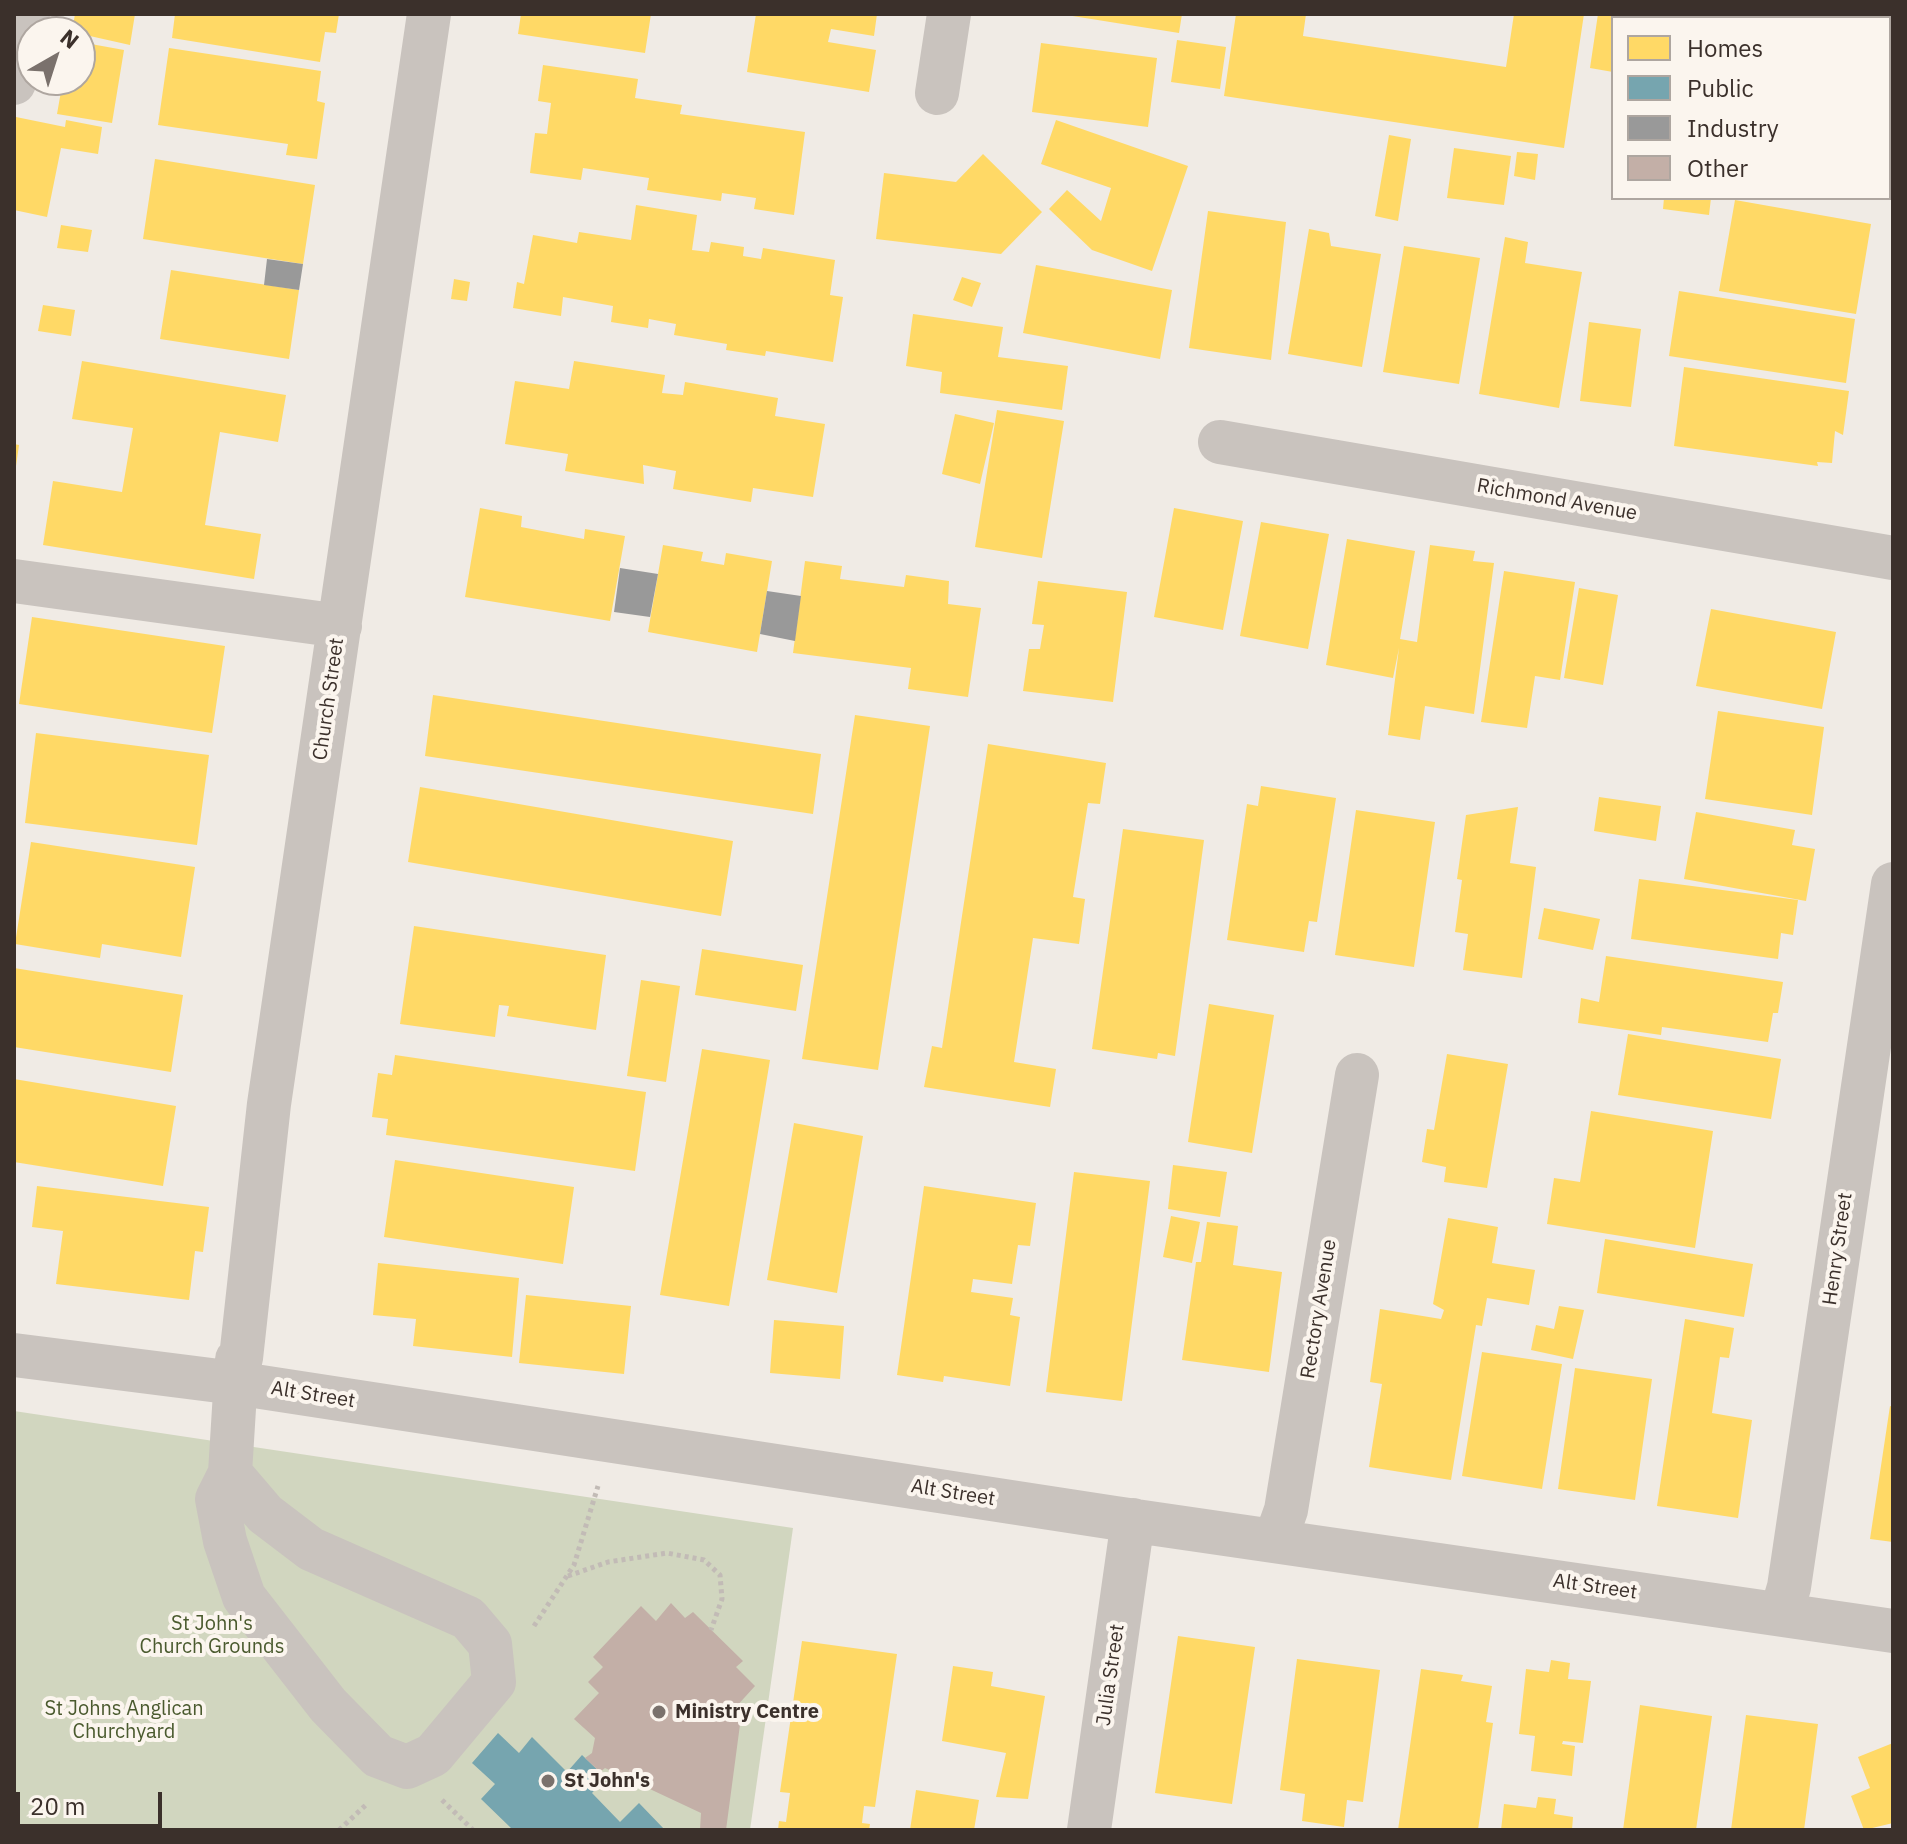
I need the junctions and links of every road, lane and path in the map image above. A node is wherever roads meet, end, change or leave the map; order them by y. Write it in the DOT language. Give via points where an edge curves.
graph roads {
  1 [pos="28,14"];
  2 [pos="429,14"];
  3 [pos="949,14"];
  4 [pos="14,83"];
  5 [pos="937,93"];
  6 [pos="1220,442"];
  7 [pos="1893,558"];
  8 [pos="14,581"];
  9 [pos="340,626"];
  10 [pos="1893,884"];
  11 [pos="1357,1075"];
  12 [pos="14,1355"];
  13 [pos="235,1383"];
  14 [pos="230,1473"];
  15 [pos="598,1486"];
  16 [pos="1133,1520"];
  17 [pos="1275,1541"];
  18 [pos="568,1576"];
  19 [pos="1781,1614"];
  20 [pos="711,1630"];
  21 [pos="1893,1631"];
  22 [pos="490,1644"];
  23 [pos="1089,1830"];
  1 -- 4 [label="street"];
  2 -- 9 [label="street, Church Street"];
  3 -- 5 [label="street"];
  6 -- 7 [label="street, Richmond Avenue"];
  8 -- 9 [label="street"];
  9 -- 13 [label="street, Church Street" via="269,1104"];
  10 -- 19 [label="street, Henry Street" via="1792,1572"];
  11 -- 17 [label="street, Rectory Avenue" via="1286,1510"];
  12 -- 13 [label="street, Alt Street"];
  13 -- 14 [label="street, Church Street"];
  13 -- 16 [label="street, Alt Street"];
  14 -- 22 [label="street" via="265,1514 311,1549 468,1618"];
  14 -- 22 [label="street, Church Street" via="217,1499 244,1597 328,1705 378,1756 407,1767 433,1755 494,1682"];
  15 -- 18 [label="path"];
  16 -- 17 [label="street, Alt Street"];
  16 -- 23 [label="street, Julia Street"];
  17 -- 19 [label="street, Alt Street"];
  18 -- 20 [label="path" via="608,1562 667,1553 704,1560 720,1575 722,1599"];
  18 -- 22 [label="path" via="522,1643"];
  19 -- 21 [label="street, Alt Street"];
}
